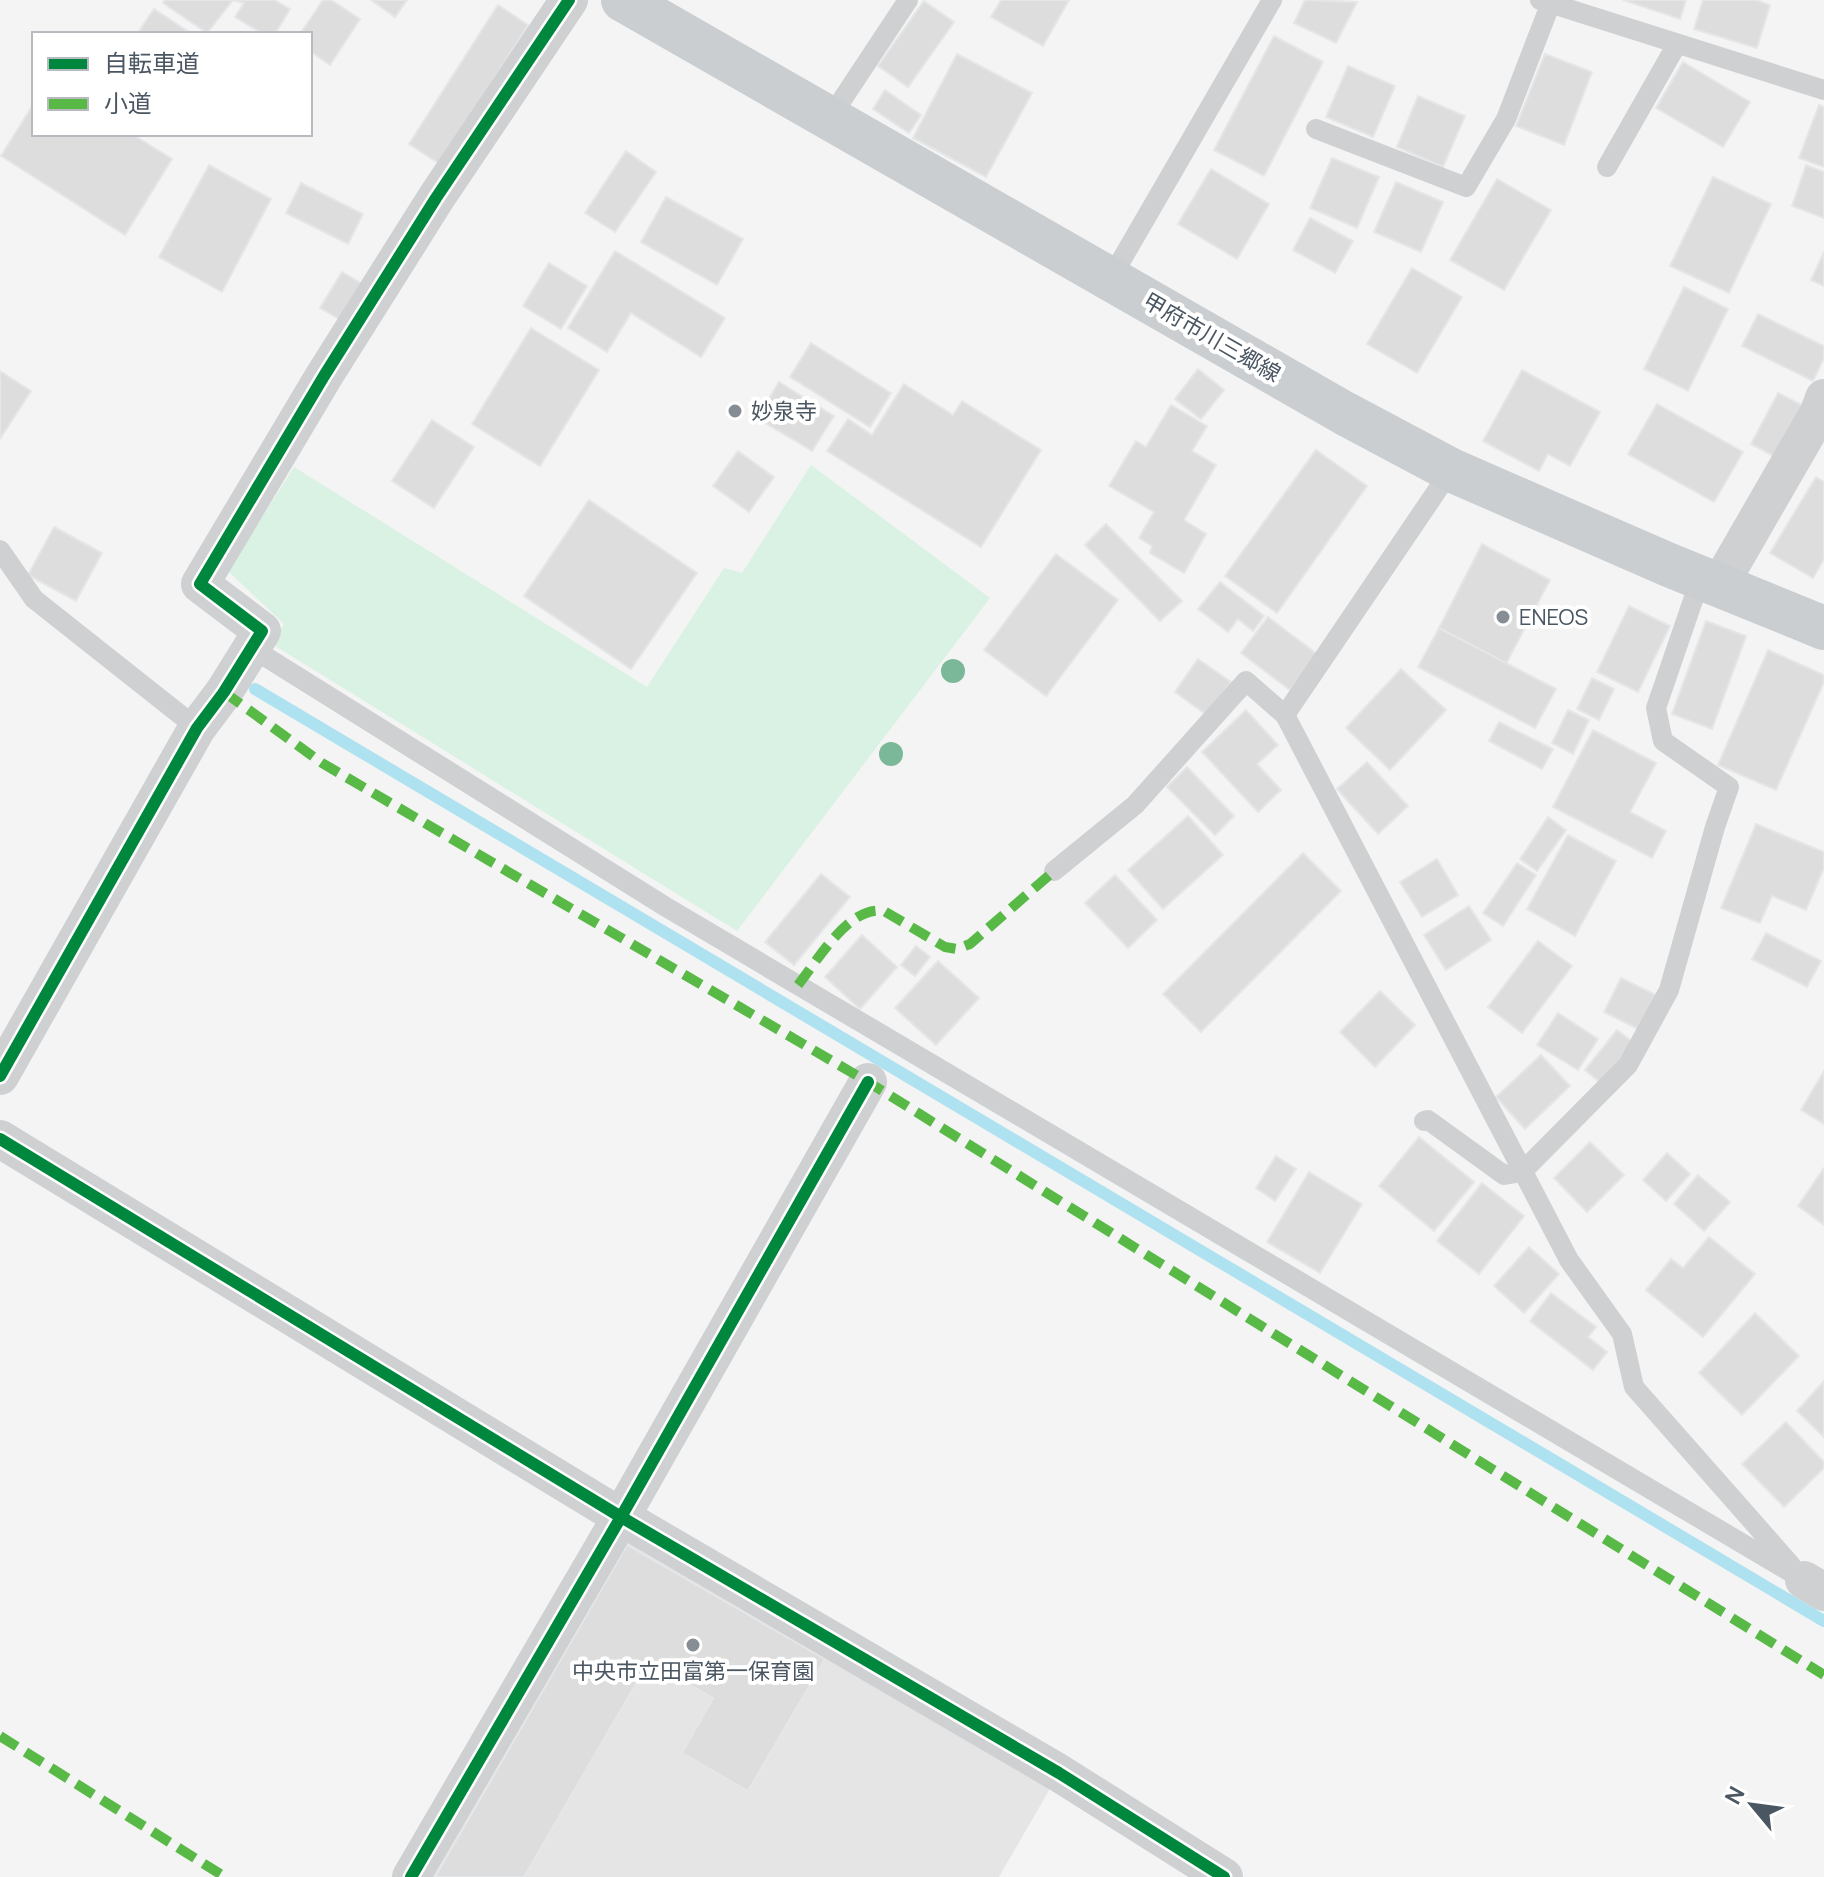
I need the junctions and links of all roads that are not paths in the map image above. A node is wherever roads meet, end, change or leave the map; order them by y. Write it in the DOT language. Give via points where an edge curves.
graph roads {
  1 [pos="569,0"];
  2 [pos="623,0"];
  3 [pos="908,0"];
  4 [pos="1272,0"];
  5 [pos="1545,2"];
  6 [pos="1677,44"];
  7 [pos="1824,90"];
  8 [pos="830,118"];
  9 [pos="1316,129"];
  10 [pos="1607,167"];
  11 [pos="1111,278"];
  12 [pos="1824,398"];
  13 [pos="1451,470"];
  14 [pos="0,550"];
  15 [pos="1710,581"];
  16 [pos="1824,628"];
  17 [pos="250,647"];
  18 [pos="1285,715"];
  19 [pos="197,728"];
  20 [pos="1054,871"];
  21 [pos="0,1076"];
  22 [pos="868,1082"];
  23 [pos="1424,1121"];
  24 [pos="0,1139"];
  25 [pos="1522,1172"];
  26 [pos="621,1517"];
  27 [pos="1814,1586"];
  28 [pos="411,1877"];
  29 [pos="1224,1877"];
  1 -- 17 [label="street" via="436,198 200,584 262,631"];
  2 -- 8 [label="main road, 甲府市川三郷線"];
  3 -- 8 [label="lane"];
  4 -- 11 [label="lane"];
  5 -- 6 [label="lane"];
  5 -- 9 [label="lane" via="1506,119 1466,187"];
  6 -- 7 [label="lane"];
  6 -- 10 [label="lane"];
  8 -- 11 [label="main road, 甲府市川三郷線"];
  11 -- 13 [label="main road, 甲府市川三郷線"];
  12 -- 15 [label="street"];
  13 -- 15 [label="main road, 甲府市川三郷線"];
  13 -- 18 [label="lane"];
  14 -- 19 [label="lane" via="34,599"];
  15 -- 16 [label="main road, 甲府市川三郷線"];
  15 -- 25 [label="lane" via="1656,708 1663,741 1729,787 1669,990 1628,1065"];
  17 -- 19 [label="street"];
  17 -- 27 [label="lane" via="666,907"];
  18 -- 20 [label="lane" via="1246,681 1135,805"];
  18 -- 25 [label="lane"];
  19 -- 21 [label="street"];
  22 -- 26 [label="street"];
  23 -- 25 [label="lane" via="1504,1175"];
  24 -- 26 [label="street"];
  25 -- 27 [label="lane" via="1569,1260 1622,1334 1634,1387"];
  26 -- 28 [label="street"];
  26 -- 29 [label="street" via="1059,1773"];
}
